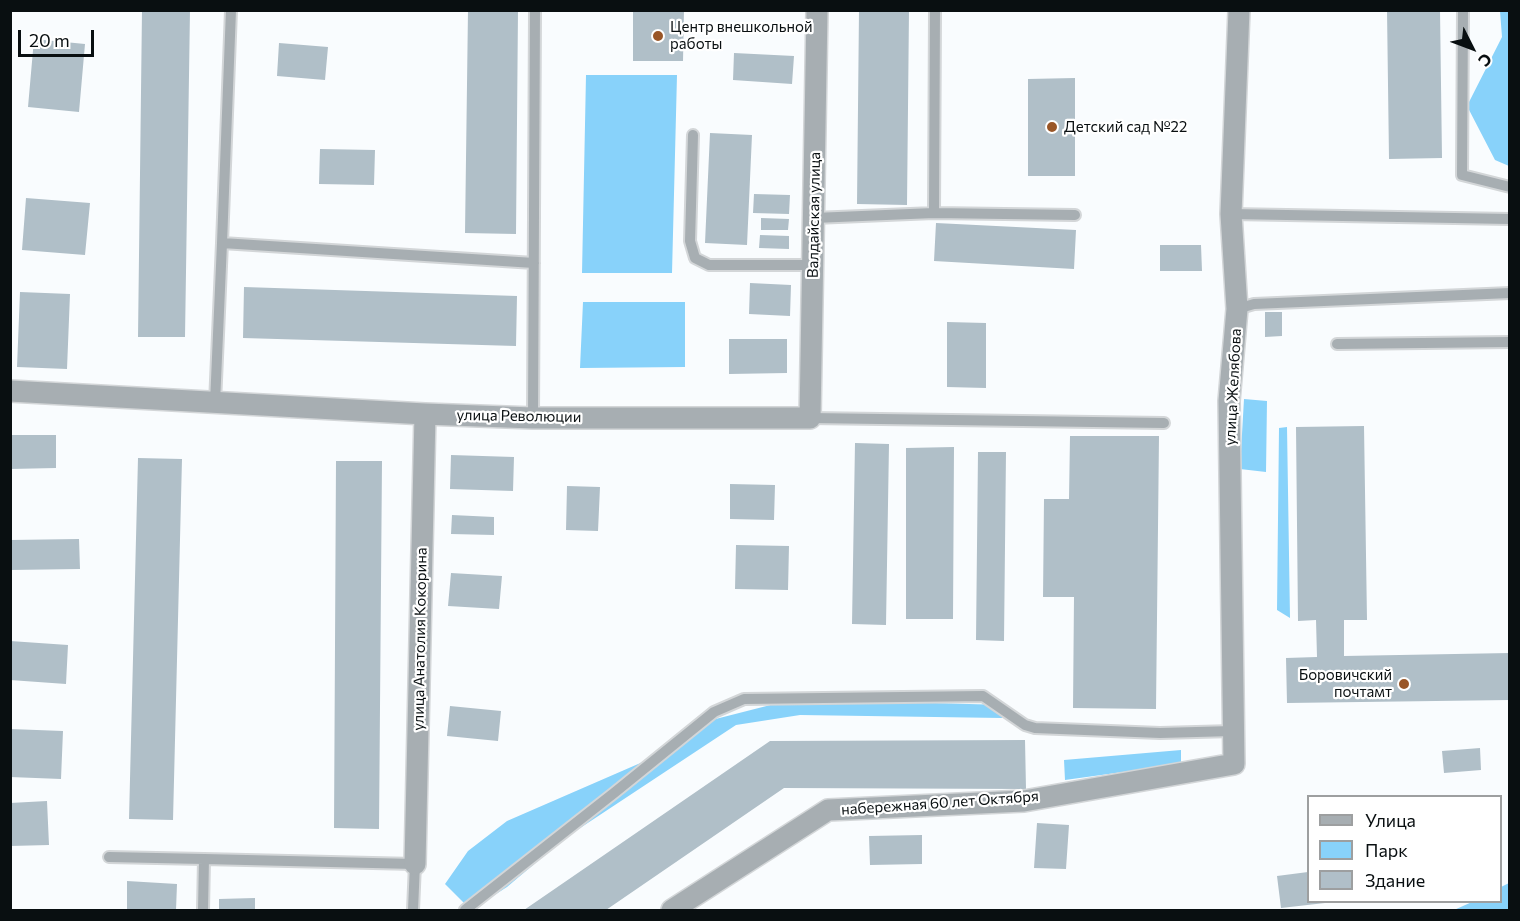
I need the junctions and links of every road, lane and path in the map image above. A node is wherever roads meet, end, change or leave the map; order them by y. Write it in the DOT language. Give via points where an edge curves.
graph roads {
  1 [pos="231,10"];
  2 [pos="535,10"];
  3 [pos="817,10"];
  4 [pos="935,10"];
  5 [pos="1239,10"];
  6 [pos="1463,10"];
  7 [pos="693,135"];
  8 [pos="1509,187"];
  9 [pos="934,213"];
  10 [pos="1509,213"];
  11 [pos="1231,214"];
  12 [pos="1075,215"];
  13 [pos="814,218"];
  14 [pos="1509,219"];
  15 [pos="222,243"];
  16 [pos="534,263"];
  17 [pos="813,265"];
  18 [pos="1509,293"];
  19 [pos="1237,309"];
  20 [pos="1509,342"];
  21 [pos="1337,344"];
  22 [pos="10,391"];
  23 [pos="216,403"];
  24 [pos="425,414"];
  25 [pos="533,418"];
  26 [pos="810,418"];
  27 [pos="1164,423"];
  28 [pos="1233,731"];
  29 [pos="1234,764"];
  30 [pos="109,857"];
  31 [pos="204,859"];
  32 [pos="415,864"];
  33 [pos="203,910"];
  34 [pos="413,910"];
  35 [pos="465,910"];
  36 [pos="672,910"];
  1 -- 15 [label="lane"];
  2 -- 16 [label="lane"];
  3 -- 13 [label="street, Валдайская улица"];
  4 -- 9 [label="lane"];
  5 -- 11 [label="street, улица Желябова"];
  6 -- 8 [label="lane" via="1462,175"];
  7 -- 17 [label="lane" via="690,241 695,258 709,265"];
  9 -- 12 [label="lane"];
  9 -- 13 [label="lane"];
  10 -- 14 [label="lane"];
  11 -- 14 [label="lane"];
  11 -- 19 [label="street, улица Желябова"];
  13 -- 17 [label="street, Валдайская улица"];
  15 -- 16 [label="lane"];
  15 -- 23 [label="lane"];
  16 -- 25 [label="lane"];
  17 -- 26 [label="street, Валдайская улица"];
  18 -- 19 [label="lane" via="1254,304"];
  19 -- 28 [label="street, улица Желябова" via="1229,401"];
  20 -- 21 [label="lane"];
  22 -- 23 [label="street, улица Революции"];
  23 -- 24 [label="street, улица Революции"];
  24 -- 25 [label="street, улица Революции"];
  24 -- 32 [label="street, улица Анатолия Кокорина"];
  25 -- 26 [label="street, улица Революции"];
  26 -- 27 [label="lane, улица Революции"];
  28 -- 29 [label="street, улица Желябова"];
  28 -- 35 [label="lane" via="1160,733 1035,728 982,696 744,699 714,712"];
  29 -- 36 [label="street, набережная 60 лет Октября" via="1024,801 828,810"];
  30 -- 31 [label="lane"];
  31 -- 32 [label="lane"];
  31 -- 33 [label="lane"];
  32 -- 34 [label="lane"];
}
